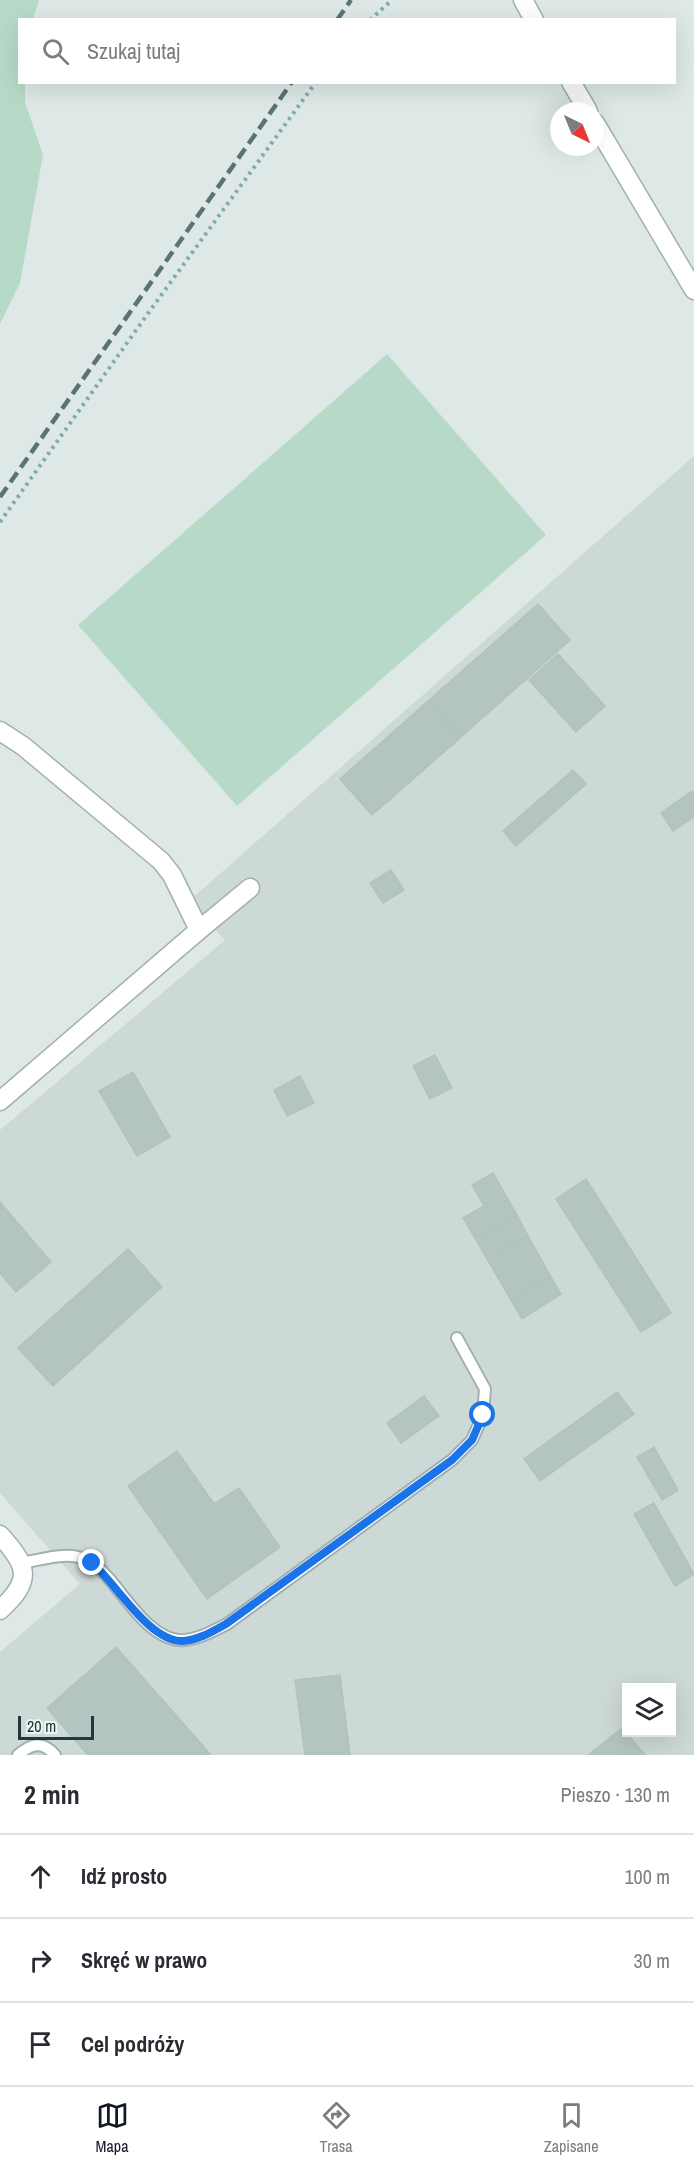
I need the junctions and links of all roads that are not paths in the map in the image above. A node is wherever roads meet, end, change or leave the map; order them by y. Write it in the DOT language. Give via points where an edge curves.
graph roads {
  1 [pos="523,0"];
  2 [pos="533,18"];
  3 [pos="572,84"];
  4 [pos="583,102"];
  5 [pos="604,138"];
  6 [pos="694,290"];
  7 [pos="0,731"];
  8 [pos="250,888"];
  9 [pos="199,930"];
  10 [pos="0,1101"];
  11 [pos="457,1338"];
  12 [pos="0,1534"];
  13 [pos="22,1563"];
  14 [pos="0,1610"];
  15 [pos="18,1755"];
  16 [pos="56,1755"];
  1 -- 2 [label="street"];
  3 -- 4 [label="street"];
  5 -- 6 [label="street"];
  7 -- 9 [label="street" via="161,861"];
  8 -- 9 [label="street"];
  9 -- 10 [label="street"];
  11 -- 13 [label="lane" via="485,1389 483,1415 472,1440 452,1460 226,1624 205,1635 182,1641 163,1636 145,1622 105,1574 77,1556"];
  12 -- 13 [label="street"];
  13 -- 14 [label="street" via="23,1578 18,1592"];
  15 -- 16 [label="lane" via="37,1744"];
}
